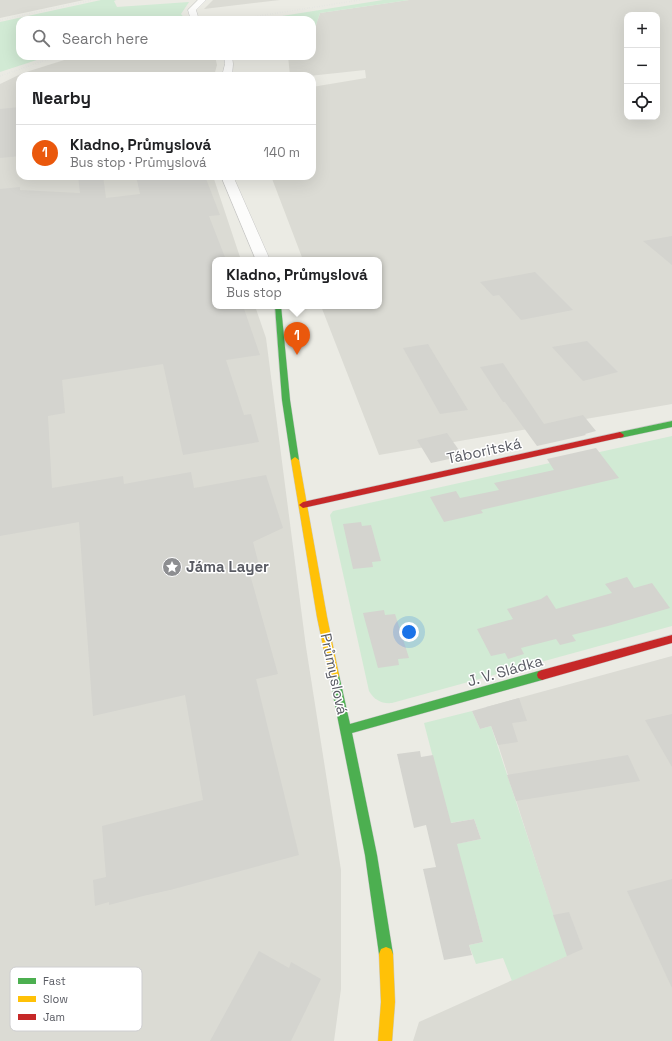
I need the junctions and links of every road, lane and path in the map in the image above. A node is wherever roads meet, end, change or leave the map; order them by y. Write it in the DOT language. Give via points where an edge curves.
graph roads {
  1 [pos="202,0"];
  2 [pos="194,16"];
  3 [pos="228,60"];
  4 [pos="228,72"];
  5 [pos="229,180"];
  6 [pos="262,257"];
  7 [pos="278,309"];
  8 [pos="672,424"];
  9 [pos="303,505"];
  10 [pos="672,639"];
  11 [pos="346,730"];
  12 [pos="385,1041"];
  1 -- 2 [label="street" via="192,10"];
  3 -- 4 [label="street"];
  5 -- 6 [label="street"];
  7 -- 9 [label="street, Průmyslová" via="288,413"];
  8 -- 9 [label="street, Táboritská"];
  9 -- 11 [label="street, Průmyslová" via="322,617"];
  10 -- 11 [label="street, J. V. Sládka"];
  11 -- 12 [label="street, Průmyslová" via="371,852 386,957 389,1002"];
}
